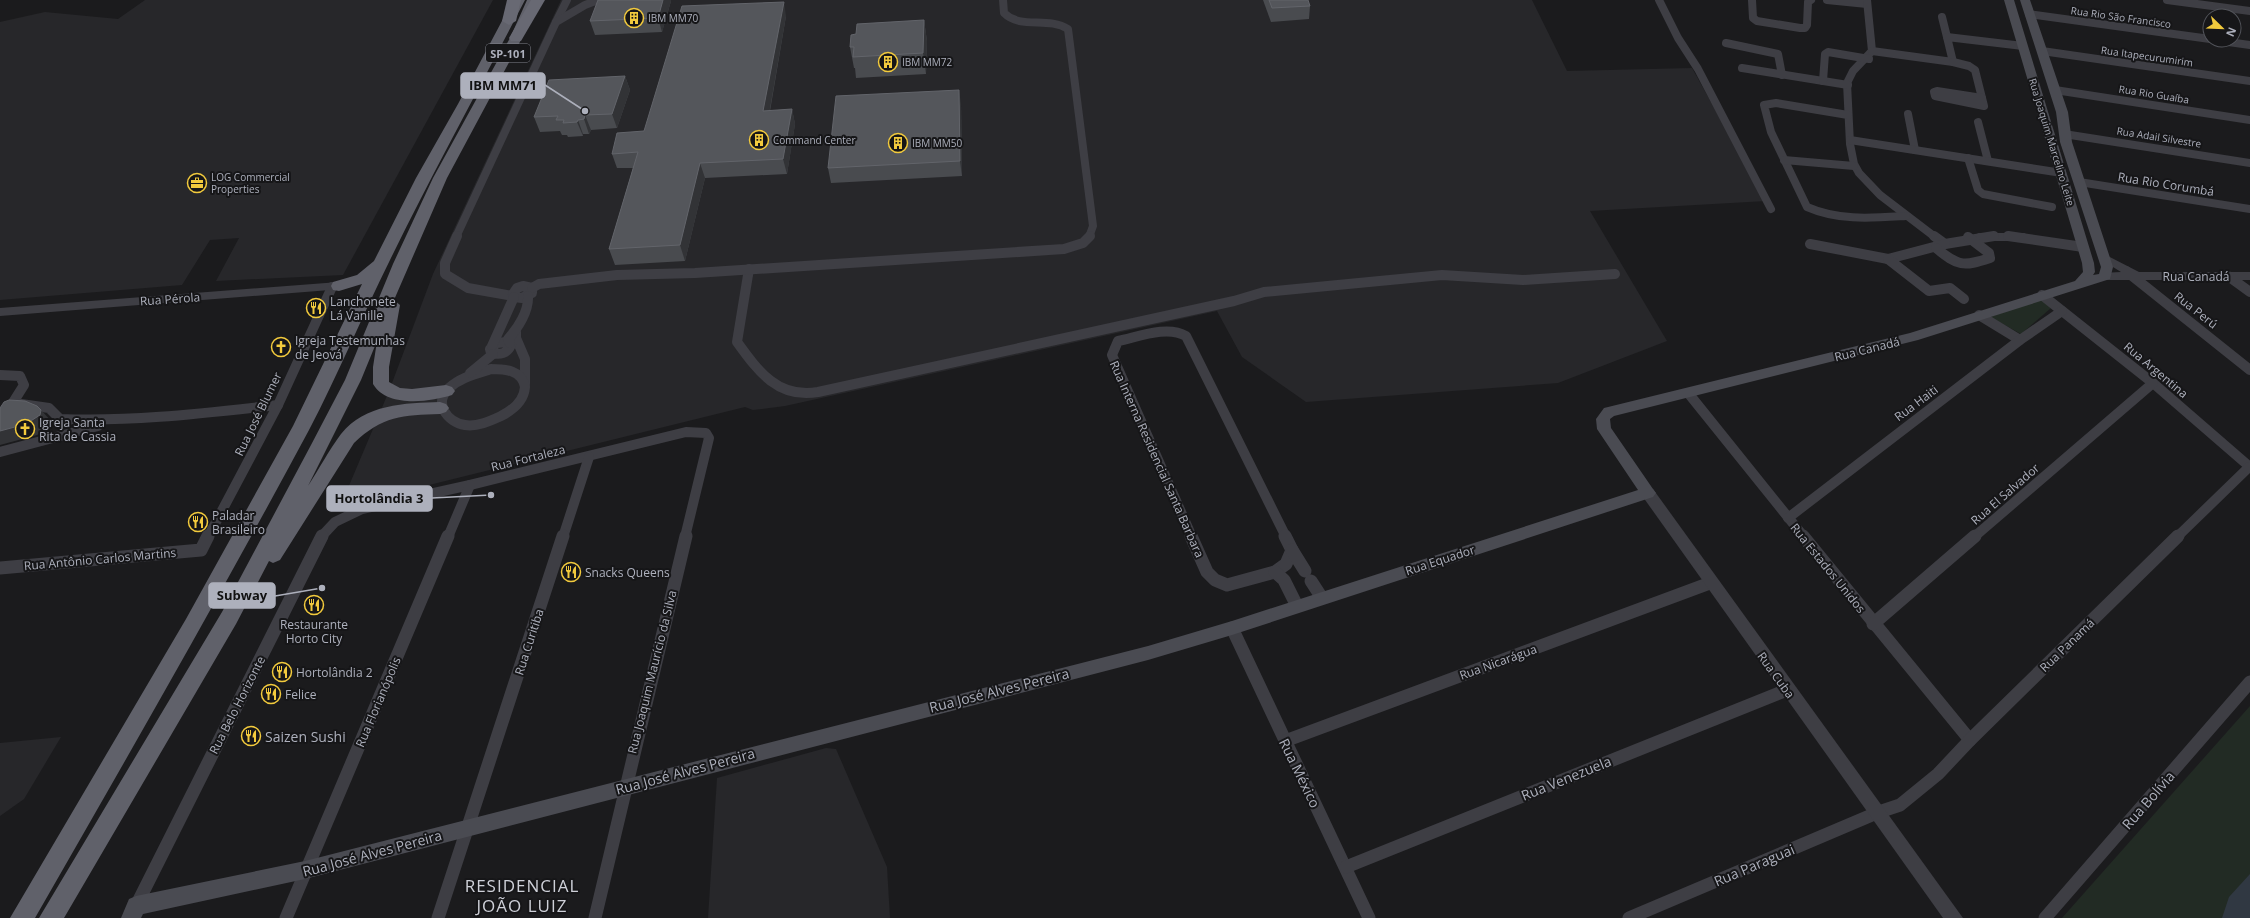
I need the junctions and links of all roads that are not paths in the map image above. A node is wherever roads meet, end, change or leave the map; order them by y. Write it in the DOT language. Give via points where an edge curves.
graph roads {
  1 [pos="514,0"];
  2 [pos="519,0"];
  3 [pos="533,0"];
  4 [pos="538,0"];
  5 [pos="566,0"];
  6 [pos="598,0"];
  7 [pos="1003,0"];
  8 [pos="1659,0"];
  9 [pos="1752,0"];
  10 [pos="1811,0"];
  11 [pos="1827,0"];
  12 [pos="2009,0"];
  13 [pos="2016,0"];
  14 [pos="2025,0"];
  15 [pos="2167,0"];
  16 [pos="1867,2"];
  17 [pos="585,5"];
  18 [pos="2250,11"];
  19 [pos="2029,14"];
  20 [pos="1942,17"];
  21 [pos="509,21"];
  22 [pos="556,22"];
  23 [pos="1947,37"];
  24 [pos="516,38"];
  25 [pos="2202,38"];
  26 [pos="1726,43"];
  27 [pos="2023,46"];
  28 [pos="1870,55"];
  29 [pos="2044,56"];
  30 [pos="2028,59"];
  31 [pos="1953,62"];
  32 [pos="1742,68"];
  33 [pos="1782,75"];
  34 [pos="2033,76"];
  35 [pos="1823,81"];
  36 [pos="2250,81"];
  37 [pos="2053,84"];
  38 [pos="1848,85"];
  39 [pos="1982,98"];
  40 [pos="1908,114"];
  41 [pos="1848,115"];
  42 [pos="2250,120"];
  43 [pos="1978,122"];
  44 [pos="2064,134"];
  45 [pos="1850,140"];
  46 [pos="1915,150"];
  47 [pos="1968,158"];
  48 [pos="1784,160"];
  49 [pos="1988,161"];
  50 [pos="2250,163"];
  51 [pos="1854,166"];
  52 [pos="2062,173"];
  53 [pos="2079,182"];
  54 [pos="2052,207"];
  55 [pos="1771,209"];
  56 [pos="2250,209"];
  57 [pos="1906,216"];
  58 [pos="1968,237"];
  59 [pos="1810,244"];
  60 [pos="1945,244"];
  61 [pos="2083,247"];
  62 [pos="1936,248"];
  63 [pos="383,256"];
  64 [pos="2104,257"];
  65 [pos="1888,259"];
  66 [pos="401,264"];
  67 [pos="749,269"];
  68 [pos="1615,274"];
  69 [pos="2133,275"];
  70 [pos="2105,276"];
  71 [pos="2228,276"];
  72 [pos="2250,276"];
  73 [pos="2081,282"];
  74 [pos="336,286"];
  75 [pos="2250,292"];
  76 [pos="530,293"];
  77 [pos="515,294"];
  78 [pos="2042,295"];
  79 [pos="1964,299"];
  80 [pos="2062,311"];
  81 [pos="0,312"];
  82 [pos="1979,314"];
  83 [pos="353,317"];
  84 [pos="516,332"];
  85 [pos="2020,340"];
  86 [pos="510,343"];
  87 [pos="492,350"];
  88 [pos="505,353"];
  89 [pos="2250,370"];
  90 [pos="513,372"];
  91 [pos="0,376"];
  92 [pos="463,378"];
  93 [pos="525,384"];
  94 [pos="2153,384"];
  95 [pos="1689,394"];
  96 [pos="443,399"];
  97 [pos="13,404"];
  98 [pos="278,405"];
  99 [pos="60,419"];
  100 [pos="134,419"];
  101 [pos="0,423"];
  102 [pos="1604,429"];
  103 [pos="700,431"];
  104 [pos="46,437"];
  105 [pos="0,452"];
  106 [pos="589,457"];
  107 [pos="2250,467"];
  108 [pos="470,486"];
  109 [pos="1648,493"];
  110 [pos="362,510"];
  111 [pos="1788,518"];
  112 [pos="201,550"];
  113 [pos="1292,550"];
  114 [pos="0,568"];
  115 [pos="1275,572"];
  116 [pos="1710,583"];
  117 [pos="1322,598"];
  118 [pos="1297,606"];
  119 [pos="229,618"];
  120 [pos="1873,624"];
  121 [pos="1232,628"];
  122 [pos="2250,682"];
  123 [pos="1787,690"];
  124 [pos="1970,740"];
  125 [pos="1285,741"];
  126 [pos="625,787"];
  127 [pos="1879,812"];
  128 [pos="469,827"];
  129 [pos="1346,867"];
  130 [pos="305,870"];
  131 [pos="134,912"];
  132 [pos="22,918"];
  133 [pos="51,918"];
  134 [pos="286,918"];
  135 [pos="438,918"];
  136 [pos="595,918"];
  137 [pos="1370,918"];
  138 [pos="1629,918"];
  139 [pos="1954,918"];
  140 [pos="2045,918"];
  1 -- 21 [label="highway"];
  2 -- 21 [label="highway, SP-101"];
  3 -- 24 [label="highway, SP-101"];
  4 -- 24 [label="highway"];
  5 -- 17 [label="street"];
  5 -- 22 [label="street"];
  6 -- 17 [label="street"];
  7 -- 67 [label="street" via="1004,13 1011,19 1026,22 1050,21 1068,29 1093,226 1090,239 1069,249"];
  8 -- 55 [label="street"];
  9 -- 10 [label="street" via="1753,18 1757,21 1800,28 1807,25 1808,2"];
  11 -- 16 [label="street"];
  12 -- 27 [label="main road, Rua Joaquim Marcelino Leite"];
  13 -- 19 [label="main road" via="2020,11"];
  14 -- 19 [label="main road, Rua Joaquim Marcelino Leite"];
  15 -- 18 [label="street"];
  16 -- 28 [label="street"];
  17 -- 22 [label="street"];
  19 -- 25 [label="street, Rua Rio São Francisco"];
  19 -- 29 [label="main road, Rua Joaquim Marcelino Leite"];
  20 -- 23 [label="street"];
  21 -- 63 [label="highway, SP-101"];
  22 -- 77 [label="street" via="445,264 445,274 451,281 483,292"];
  23 -- 27 [label="street"];
  23 -- 31 [label="street"];
  24 -- 66 [label="highway, SP-101" via="440,178"];
  26 -- 33 [label="street" via="1778,54"];
  27 -- 30 [label="main road, Rua Joaquim Marcelino Leite"];
  28 -- 31 [label="street"];
  28 -- 35 [label="street" via="1828,52 1825,54"];
  28 -- 38 [label="street" via="1852,72 1848,78"];
  29 -- 30 [label="main road" via="2038,62"];
  29 -- 36 [label="street, Rua Itapecurumirim"];
  29 -- 37 [label="main road, Rua Joaquim Marcelino Leite"];
  30 -- 34 [label="main road, Rua Joaquim Marcelino Leite"];
  31 -- 39 [label="street" via="1975,70"];
  32 -- 33 [label="street"];
  33 -- 35 [label="street"];
  34 -- 37 [label="main road"];
  34 -- 52 [label="main road, Rua Joaquim Marcelino Leite"];
  35 -- 38 [label="street"];
  37 -- 42 [label="street, Rua Rio Guaíba"];
  37 -- 44 [label="main road, Rua Joaquim Marcelino Leite" via="2062,112"];
  38 -- 41 [label="street"];
  39 -- 39 [label="street" via="1984,106 1939,98 1934,92"];
  40 -- 46 [label="street"];
  41 -- 45 [label="street"];
  41 -- 48 [label="street" via="1776,103 1764,105 1771,132"];
  43 -- 49 [label="street"];
  44 -- 50 [label="street, Rua Adail Silvestre"];
  44 -- 53 [label="main road, Rua Joaquim Marcelino Leite"];
  45 -- 46 [label="street"];
  45 -- 51 [label="street"];
  46 -- 47 [label="street"];
  47 -- 49 [label="street"];
  47 -- 54 [label="street" via="1978,190 1983,194"];
  48 -- 51 [label="street"];
  48 -- 57 [label="street" via="1807,207 1816,212 1825,215 1875,218"];
  49 -- 52 [label="street"];
  51 -- 57 [label="street" via="1866,183"];
  52 -- 61 [label="main road, Rua Joaquim Marcelino Leite"];
  53 -- 56 [label="street, Rua Rio Corumbá"];
  53 -- 64 [label="main road, Rua Joaquim Marcelino Leite"];
  57 -- 60 [label="street"];
  58 -- 60 [label="street"];
  58 -- 61 [label="street" via="2016,235"];
  58 -- 62 [label="street" via="1989,253 1990,258 1960,266"];
  59 -- 65 [label="street"];
  60 -- 62 [label="street"];
  61 -- 73 [label="main road, Rua Joaquim Marcelino Leite" via="2089,272"];
  62 -- 65 [label="street"];
  63 -- 74 [label="highway" via="363,278"];
  63 -- 83 [label="highway, SP-101"];
  64 -- 69 [label="street"];
  64 -- 70 [label="main road, Rua Joaquim Marcelino Leite" via="2107,267"];
  65 -- 79 [label="street" via="1929,291 1950,288"];
  66 -- 96 [label="highway" via="381,367 381,384 389,391 405,396"];
  66 -- 119 [label="highway, SP-101" via="354,380"];
  67 -- 68 [label="street" via="737,342 750,361 782,388 793,393 809,393 842,386 1234,301 1264,292 1442,275 1523,280"];
  67 -- 76 [label="street" via="617,275 562,282"];
  69 -- 70 [label="street, Rua Canadá"];
  69 -- 71 [label="street, Rua Canadá"];
  69 -- 89 [label="street, Rua Perú"];
  70 -- 73 [label="main road, Rua Canadá"];
  71 -- 72 [label="street, Rua Canadá"];
  71 -- 75 [label="street"];
  73 -- 78 [label="main road, Rua Canadá"];
  74 -- 81 [label="street, Rua Pérola"];
  74 -- 83 [label="highway" via="349,294"];
  74 -- 98 [label="street, Rua José Blumer"];
  76 -- 77 [label="street" via="527,286"];
  76 -- 84 [label="street" via="530,302"];
  77 -- 87 [label="street"];
  78 -- 80 [label="street, Rua Argentina"];
  78 -- 82 [label="main road, Rua Canadá"];
  80 -- 85 [label="street, Rua Haiti"];
  80 -- 94 [label="street, Rua Argentina"];
  82 -- 85 [label="street"];
  82 -- 95 [label="main road, Rua Canadá" via="1912,337"];
  83 -- 132 [label="highway, SP-101" via="302,426 193,625"];
  84 -- 86 [label="street" via="508,339"];
  84 -- 93 [label="street" via="525,359"];
  85 -- 111 [label="street, Rua Haiti"];
  86 -- 87 [label="street" via="501,342"];
  86 -- 88 [label="street" via="511,347"];
  87 -- 88 [label="street"];
  87 -- 92 [label="street"];
  88 -- 90 [label="street"];
  90 -- 92 [label="street" via="491,369"];
  90 -- 93 [label="street" via="521,377"];
  91 -- 97 [label="street" via="13,374 23,380 24,385"];
  92 -- 96 [label="street"];
  93 -- 96 [label="street" via="521,401 512,410 474,425 455,423 443,415"];
  94 -- 107 [label="street, Rua Argentina"];
  94 -- 120 [label="street, Rua El Salvador"];
  95 -- 102 [label="main road, Rua Canadá" via="1609,412 1603,416"];
  95 -- 111 [label="street, Rua Estados Unidos"];
  96 -- 119 [label="highway" via="393,410 359,426 348,438 289,532"];
  97 -- 99 [label="street" via="50,408"];
  97 -- 101 [label="street"];
  98 -- 100 [label="street"];
  98 -- 112 [label="street, Rua José Blumer"];
  99 -- 100 [label="street"];
  99 -- 104 [label="street" via="56,428"];
  100 -- 104 [label="street"];
  102 -- 109 [label="main road, Rua Cuba"];
  103 -- 106 [label="street, Rua Fortaleza" via="686,432"];
  103 -- 126 [label="street, Rua Joaquim Maurício da Silva" via="706,432 709,438"];
  104 -- 105 [label="street"];
  106 -- 108 [label="street, Rua Fortaleza" via="538,467"];
  106 -- 128 [label="street, Rua Curitiba"];
  107 -- 124 [label="street, Rua Panamá"];
  108 -- 110 [label="street, Rua Fortaleza"];
  108 -- 130 [label="street, Rua Florianópolis"];
  109 -- 116 [label="street, Rua Cuba"];
  109 -- 117 [label="main road, Rua Equador"];
  110 -- 131 [label="street, Rua Belo Horizonte" via="335,522 322,536"];
  111 -- 120 [label="street, Rua Estados Unidos"];
  112 -- 114 [label="street, Rua Antônio Carlos Martins"];
  113 -- 115 [label="street" via="1286,564"];
  113 -- 115 [label="street, Rua Interna Residencial Santa Barbara" via="1186,336 1169,331 1118,342 1112,355 1206,572 1215,580 1227,585"];
  113 -- 117 [label="street, Rua Interna Residencial Santa Barbara"];
  115 -- 118 [label="street" via="1284,580"];
  116 -- 123 [label="street, Rua Cuba"];
  116 -- 125 [label="street, Rua Nicarágua"];
  117 -- 118 [label="main road, Rua Equador"];
  118 -- 121 [label="main road, Rua Equador"];
  119 -- 133 [label="highway, SP-101"];
  120 -- 124 [label="street, Rua Estados Unidos"];
  121 -- 125 [label="street, Rua México"];
  121 -- 126 [label="main road, Rua José Alves Pereira" via="1148,653"];
  122 -- 140 [label="street, Rua Bolívia"];
  123 -- 127 [label="street, Rua Cuba"];
  123 -- 129 [label="street, Rua Venezuela"];
  124 -- 127 [label="street, Rua Panamá" via="1938,774 1900,805"];
  125 -- 129 [label="street, Rua México"];
  126 -- 128 [label="main road, Rua José Alves Pereira"];
  126 -- 136 [label="street, Rua Joaquim Maurício da Silva"];
  127 -- 138 [label="street, Rua Paraguai"];
  127 -- 139 [label="street, Rua Cuba"];
  128 -- 130 [label="main road, Rua José Alves Pereira"];
  128 -- 135 [label="street"];
  129 -- 137 [label="street, Rua México"];
  130 -- 131 [label="main road, Rua José Alves Pereira"];
  130 -- 134 [label="street, Rua Florianópolis"];
}
